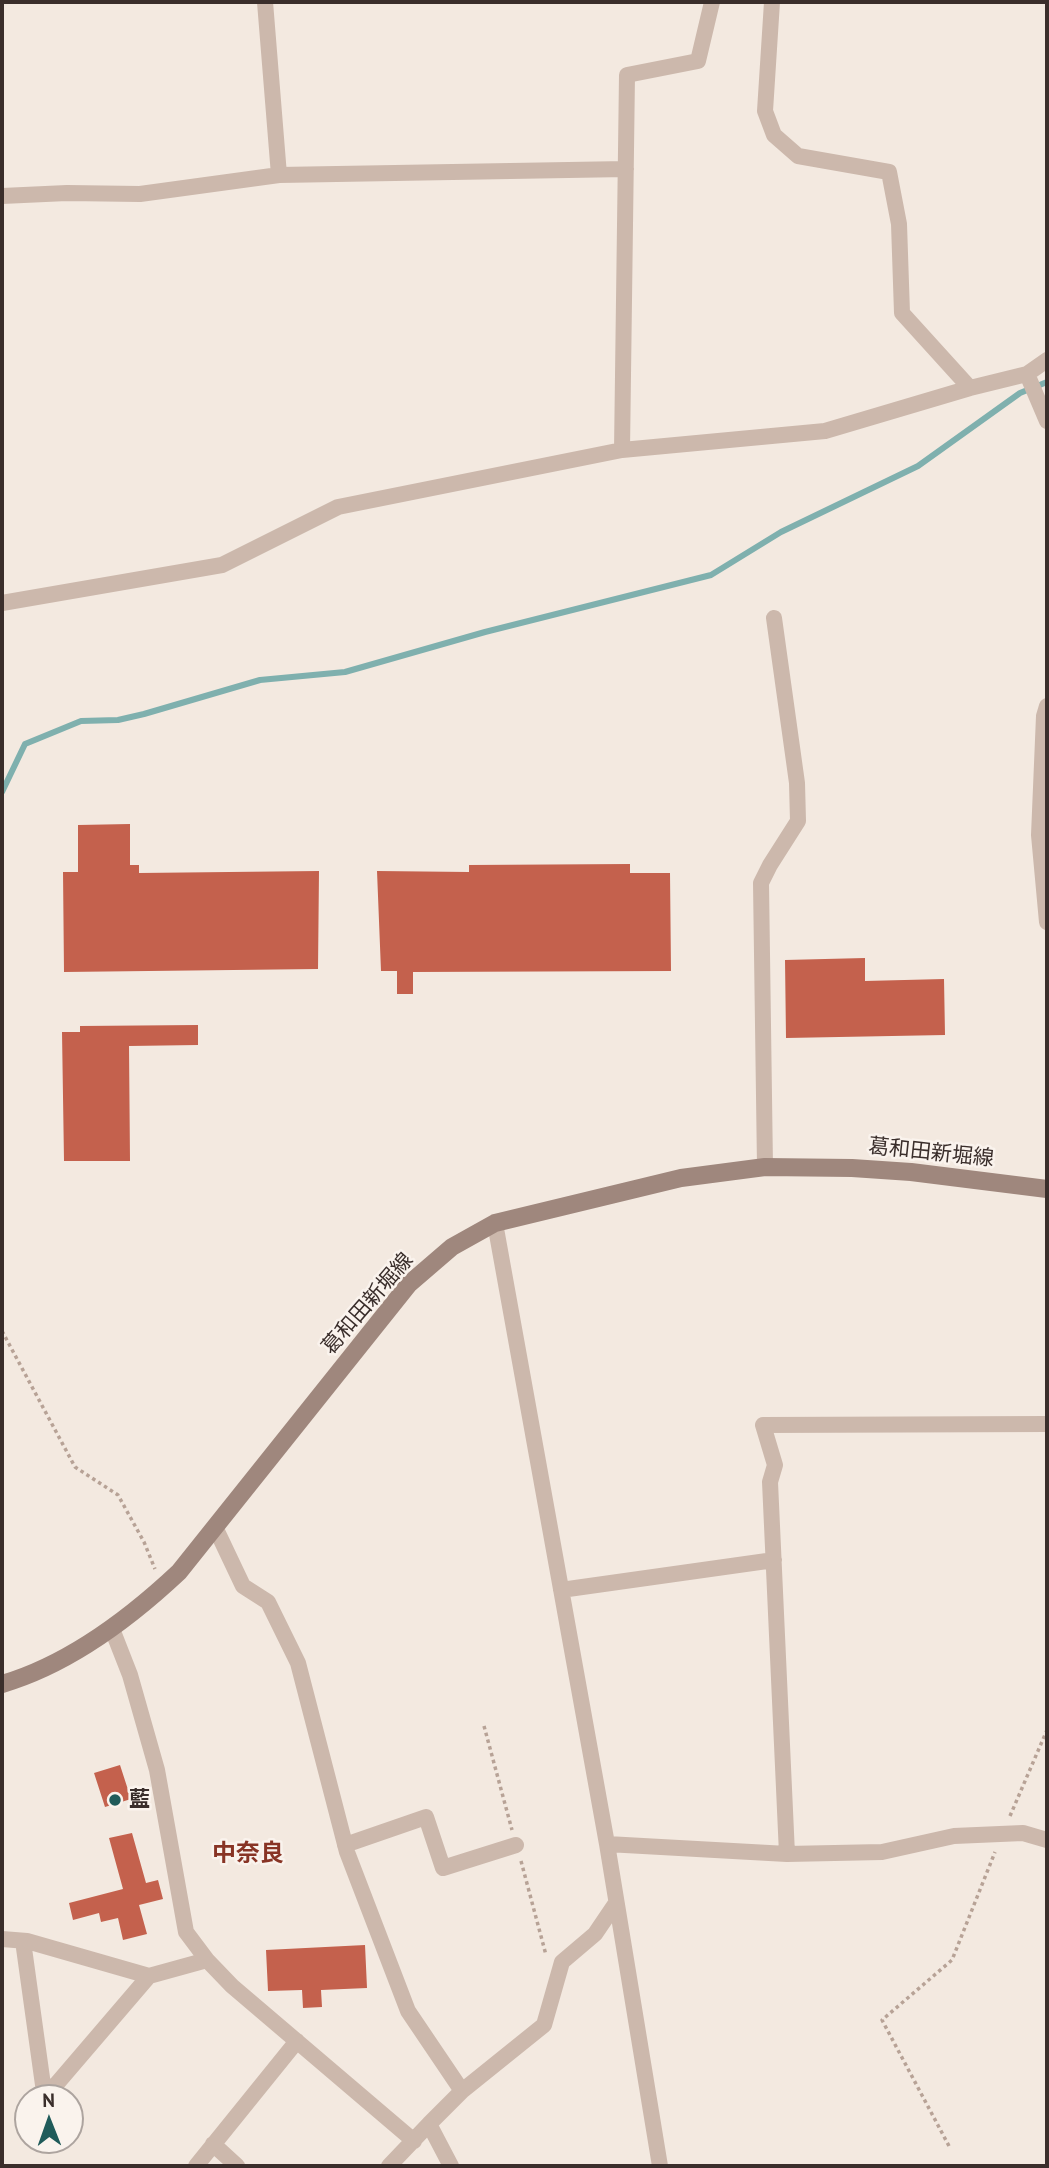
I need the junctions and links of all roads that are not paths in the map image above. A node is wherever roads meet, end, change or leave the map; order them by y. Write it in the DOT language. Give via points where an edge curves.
graph roads {
  1 [pos="265,2"];
  2 [pos="712,2"];
  3 [pos="772,2"];
  4 [pos="626,169"];
  5 [pos="279,175"];
  6 [pos="2,196"];
  7 [pos="1047,360"];
  8 [pos="1027,374"];
  9 [pos="970,388"];
  10 [pos="1047,421"];
  11 [pos="622,450"];
  12 [pos="2,603"];
  13 [pos="774,618"];
  14 [pos="1047,706"];
  15 [pos="1047,922"];
  16 [pos="765,1167"];
  17 [pos="1047,1189"];
  18 [pos="495,1223"];
  19 [pos="1047,1424"];
  20 [pos="215,1527"];
  21 [pos="774,1560"];
  22 [pos="561,1590"];
  23 [pos="112,1629"];
  24 [pos="2,1684"];
  25 [pos="1047,1840"];
  26 [pos="607,1844"];
  27 [pos="345,1845"];
  28 [pos="516,1845"];
  29 [pos="787,1854"];
  30 [pos="616,1903"];
  31 [pos="2,1939"];
  32 [pos="23,1941"];
  33 [pos="207,1960"];
  34 [pos="149,1976"];
  35 [pos="297,2041"];
  36 [pos="463,2091"];
  37 [pos="429,2124"];
  38 [pos="414,2141"];
  39 [pos="214,2144"];
  40 [pos="196,2166"];
  41 [pos="237,2166"];
  42 [pos="389,2166"];
  43 [pos="451,2166"];
  44 [pos="660,2166"];
  1 -- 5 [label="street"];
  2 -- 4 [label="street" via="698,61 627,75"];
  3 -- 9 [label="street" via="765,111 774,135 798,156 889,172 899,224 902,313"];
  4 -- 5 [label="street"];
  4 -- 11 [label="street"];
  5 -- 6 [label="street" via="140,194"];
  7 -- 8 [label="street"];
  8 -- 9 [label="street"];
  8 -- 10 [label="street"];
  9 -- 11 [label="street" via="825,431"];
  11 -- 12 [label="street" via="338,507 222,565"];
  13 -- 16 [label="street" via="798,821 761,883"];
  14 -- 15 [label="street" via="1039,835"];
  16 -- 17 [label="main road, 葛和田新堀線" via="911,1172"];
  16 -- 18 [label="main road, 葛和田新堀線" via="681,1178"];
  18 -- 20 [label="main road, 葛和田新堀線" via="452,1247 409,1284"];
  18 -- 22 [label="street"];
  19 -- 21 [label="street" via="763,1425 775,1465 770,1482"];
  20 -- 23 [label="main road, 葛和田新堀線" via="179,1572"];
  20 -- 27 [label="street" via="243,1586 268,1602 298,1663"];
  21 -- 22 [label="street"];
  21 -- 29 [label="street"];
  22 -- 26 [label="street"];
  23 -- 24 [label="main road, 葛和田新堀線" via="30,1676"];
  23 -- 33 [label="street" via="157,1770 186,1932"];
  25 -- 29 [label="street" via="1023,1833 954,1836 882,1852"];
  26 -- 29 [label="street"];
  26 -- 30 [label="street"];
  27 -- 28 [label="street" via="426,1816 443,1868"];
  27 -- 36 [label="street" via="408,2011"];
  30 -- 36 [label="street" via="594,1934 562,1962 544,2025"];
  30 -- 44 [label="street"];
  31 -- 32 [label="street"];
  32 -- 34 [label="street"];
  32 -- 34 [label="street" via="43,2085 54,2087"];
  33 -- 34 [label="street"];
  33 -- 35 [label="street"];
  35 -- 38 [label="street"];
  35 -- 39 [label="street"];
  36 -- 37 [label="street"];
  37 -- 38 [label="street"];
  37 -- 43 [label="street"];
  38 -- 42 [label="street"];
  39 -- 40 [label="street"];
  39 -- 41 [label="street"];
}
